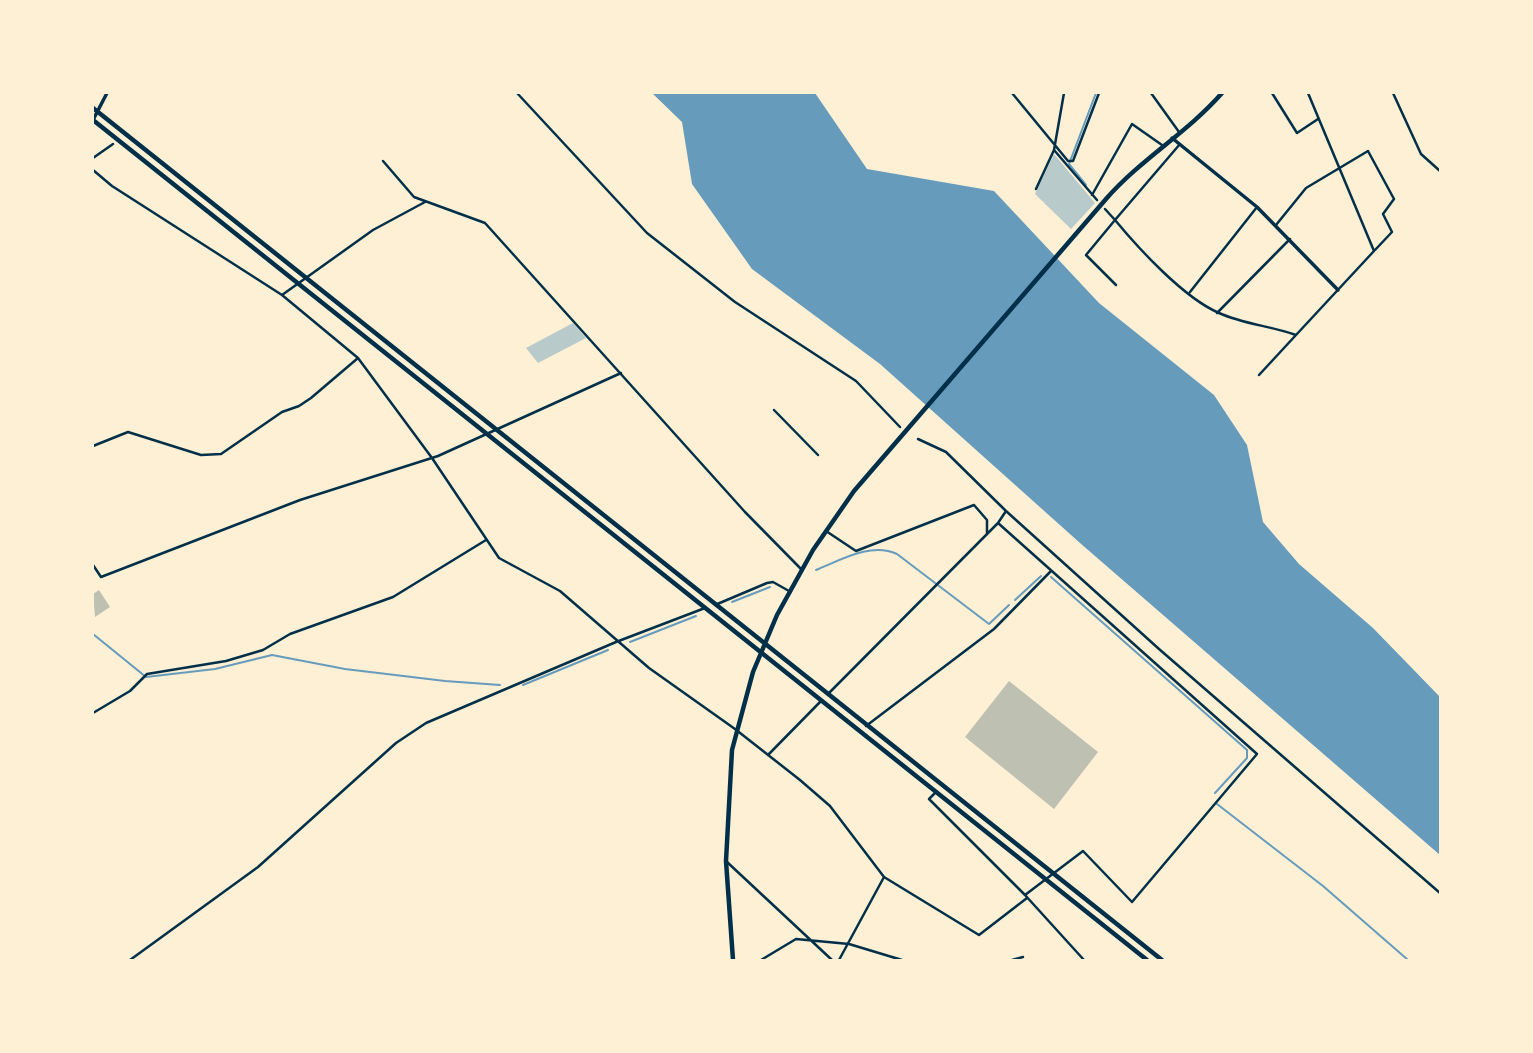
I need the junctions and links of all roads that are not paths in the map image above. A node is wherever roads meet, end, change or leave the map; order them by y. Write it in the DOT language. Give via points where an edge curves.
graph roads {
  1 [pos="107,93"];
  2 [pos="517,93"];
  3 [pos="1013,93"];
  4 [pos="1064,93"];
  5 [pos="1099,93"];
  6 [pos="1151,93"];
  7 [pos="1222,93"];
  8 [pos="1272,93"];
  9 [pos="1308,93"];
  10 [pos="1393,93"];
  11 [pos="94,109"];
  12 [pos="1318,119"];
  13 [pos="93,120"];
  14 [pos="1179,132"];
  15 [pos="1172,138"];
  16 [pos="113,144"];
  17 [pos="1055,144"];
  18 [pos="1180,144"];
  19 [pos="1162,145"];
  20 [pos="1054,150"];
  21 [pos="93,158"];
  22 [pos="383,161"];
  23 [pos="1067,162"];
  24 [pos="1340,168"];
  25 [pos="93,170"];
  26 [pos="1440,171"];
  27 [pos="1035,189"];
  28 [pos="1092,195"];
  29 [pos="1097,200"];
  30 [pos="425,202"];
  31 [pos="1257,206"];
  32 [pos="1105,209"];
  33 [pos="1115,220"];
  34 [pos="1276,225"];
  35 [pos="1290,239"];
  36 [pos="1374,251"];
  37 [pos="305,278"];
  38 [pos="297,283"];
  39 [pos="1116,285"];
  40 [pos="1338,290"];
  41 [pos="1190,293"];
  42 [pos="282,295"];
  43 [pos="1217,313"];
  44 [pos="1296,335"];
  45 [pos="358,358"];
  46 [pos="621,373"];
  47 [pos="1259,375"];
  48 [pos="774,410"];
  49 [pos="900,426"];
  50 [pos="496,431"];
  51 [pos="486,434"];
  52 [pos="918,439"];
  53 [pos="93,446"];
  54 [pos="818,455"];
  55 [pos="432,458"];
  56 [pos="1006,511"];
  57 [pos="998,523"];
  58 [pos="825,531"];
  59 [pos="987,534"];
  60 [pos="486,540"];
  61 [pos="1029,551"];
  62 [pos="1026,556"];
  63 [pos="93,565"];
  64 [pos="801,571"];
  65 [pos="1051,571"];
  66 [pos="791,589"];
  67 [pos="1010,602"];
  68 [pos="715,605"];
  69 [pos="1016,607"];
  70 [pos="705,608"];
  71 [pos="616,642"];
  72 [pos="765,644"];
  73 [pos="762,653"];
  74 [pos="828,694"];
  75 [pos="821,701"];
  76 [pos="93,713"];
  77 [pos="866,726"];
  78 [pos="736,729"];
  79 [pos="768,755"];
  80 [pos="936,792"];
  81 [pos="726,861"];
  82 [pos="1053,874"];
  83 [pos="884,877"];
  84 [pos="1046,880"];
  85 [pos="1440,893"];
  86 [pos="1026,897"];
  87 [pos="812,939"];
  88 [pos="849,944"];
  89 [pos="1023,957"];
  90 [pos="768,959"];
  91 [pos="130,960"];
  92 [pos="733,960"];
  93 [pos="761,960"];
  94 [pos="832,960"];
  95 [pos="839,960"];
  96 [pos="902,960"];
  97 [pos="1012,960"];
  98 [pos="1084,960"];
  99 [pos="1147,960"];
  100 [pos="1162,960"];
  1 -- 11 [label="street"];
  2 -- 49 [label="street" via="596,181 674,256 753,315 856,381"];
  3 -- 17 [label="street"];
  4 -- 17 [label="street"];
  5 -- 23 [label="street" via="1073,161"];
  6 -- 14 [label="street"];
  7 -- 14 [label="main road"];
  8 -- 12 [label="street" via="1297,133"];
  9 -- 12 [label="street"];
  10 -- 26 [label="street" via="1421,153"];
  11 -- 13 [label="street"];
  11 -- 37 [label="main road"];
  12 -- 24 [label="street"];
  13 -- 38 [label="main road"];
  14 -- 15 [label="main road"];
  15 -- 18 [label="street"];
  15 -- 19 [label="main road"];
  16 -- 21 [label="street"];
  17 -- 20 [label="street"];
  17 -- 23 [label="street"];
  18 -- 31 [label="street"];
  18 -- 33 [label="street"];
  19 -- 28 [label="street" via="1132,124"];
  19 -- 58 [label="main road" via="1126,176"];
  20 -- 23 [label="street"];
  20 -- 27 [label="street"];
  22 -- 30 [label="street" via="414,197"];
  23 -- 28 [label="street"];
  24 -- 34 [label="street" via="1306,188"];
  24 -- 36 [label="street"];
  24 -- 36 [label="street" via="1368,151 1394,199 1383,214 1392,232"];
  25 -- 42 [label="street"];
  28 -- 29 [label="street"];
  30 -- 37 [label="street" via="373,230"];
  30 -- 46 [label="street" via="485,223"];
  31 -- 34 [label="street"];
  31 -- 41 [label="street"];
  32 -- 33 [label="street"];
  33 -- 39 [label="street" via="1086,255"];
  33 -- 41 [label="street"];
  34 -- 35 [label="street"];
  35 -- 40 [label="street"];
  35 -- 43 [label="street"];
  36 -- 40 [label="street"];
  37 -- 38 [label="street"];
  37 -- 50 [label="main road"];
  38 -- 42 [label="street"];
  38 -- 51 [label="main road"];
  40 -- 44 [label="street"];
  41 -- 43 [label="street"];
  42 -- 45 [label="street"];
  43 -- 44 [label="street"];
  44 -- 47 [label="street"];
  45 -- 53 [label="street" via="299,407 282,412 221,454 201,455 128,432"];
  45 -- 55 [label="street"];
  46 -- 50 [label="street"];
  46 -- 64 [label="street"];
  48 -- 54 [label="street"];
  50 -- 51 [label="street"];
  50 -- 68 [label="main road"];
  51 -- 55 [label="street"];
  51 -- 70 [label="main road"];
  52 -- 56 [label="street" via="946,452"];
  55 -- 60 [label="street"];
  55 -- 63 [label="street" via="300,500 101,577"];
  56 -- 57 [label="street"];
  56 -- 85 [label="street"];
  57 -- 59 [label="street"];
  57 -- 61 [label="street"];
  58 -- 59 [label="street" via="856,551 974,505 987,520"];
  58 -- 64 [label="main road"];
  59 -- 74 [label="street"];
  60 -- 71 [label="street" via="499,558 559,591"];
  60 -- 76 [label="street" via="393,597 290,634 263,650 147,674 130,691"];
  61 -- 62 [label="street"];
  61 -- 65 [label="street"];
  64 -- 66 [label="main road"];
  65 -- 69 [label="street"];
  65 -- 82 [label="street" via="1257,754 1132,902 1083,851"];
  66 -- 68 [label="street" via="767,583"];
  66 -- 72 [label="main road"];
  67 -- 69 [label="street"];
  68 -- 72 [label="main road"];
  69 -- 77 [label="street" via="994,629"];
  70 -- 71 [label="street"];
  70 -- 73 [label="main road"];
  71 -- 78 [label="street"];
  71 -- 91 [label="street" via="426,723 396,743 258,867"];
  72 -- 73 [label="main road"];
  72 -- 74 [label="main road"];
  73 -- 75 [label="main road"];
  73 -- 78 [label="main road"];
  74 -- 77 [label="main road"];
  75 -- 79 [label="street"];
  75 -- 80 [label="main road"];
  77 -- 82 [label="main road"];
  78 -- 79 [label="street"];
  78 -- 81 [label="main road"];
  79 -- 83 [label="street" via="830,806"];
  80 -- 84 [label="main road"];
  80 -- 86 [label="street" via="929,799"];
  81 -- 87 [label="street"];
  81 -- 92 [label="main road"];
  82 -- 84 [label="street"];
  82 -- 100 [label="main road"];
  83 -- 86 [label="street" via="979,935"];
  83 -- 88 [label="street"];
  84 -- 86 [label="street"];
  84 -- 99 [label="main road"];
  86 -- 98 [label="street"];
  87 -- 88 [label="street"];
  87 -- 90 [label="street" via="796,939"];
  87 -- 94 [label="street"];
  88 -- 95 [label="street"];
  88 -- 96 [label="street"];
  89 -- 97 [label="street"];
  90 -- 93 [label="street"];
}
